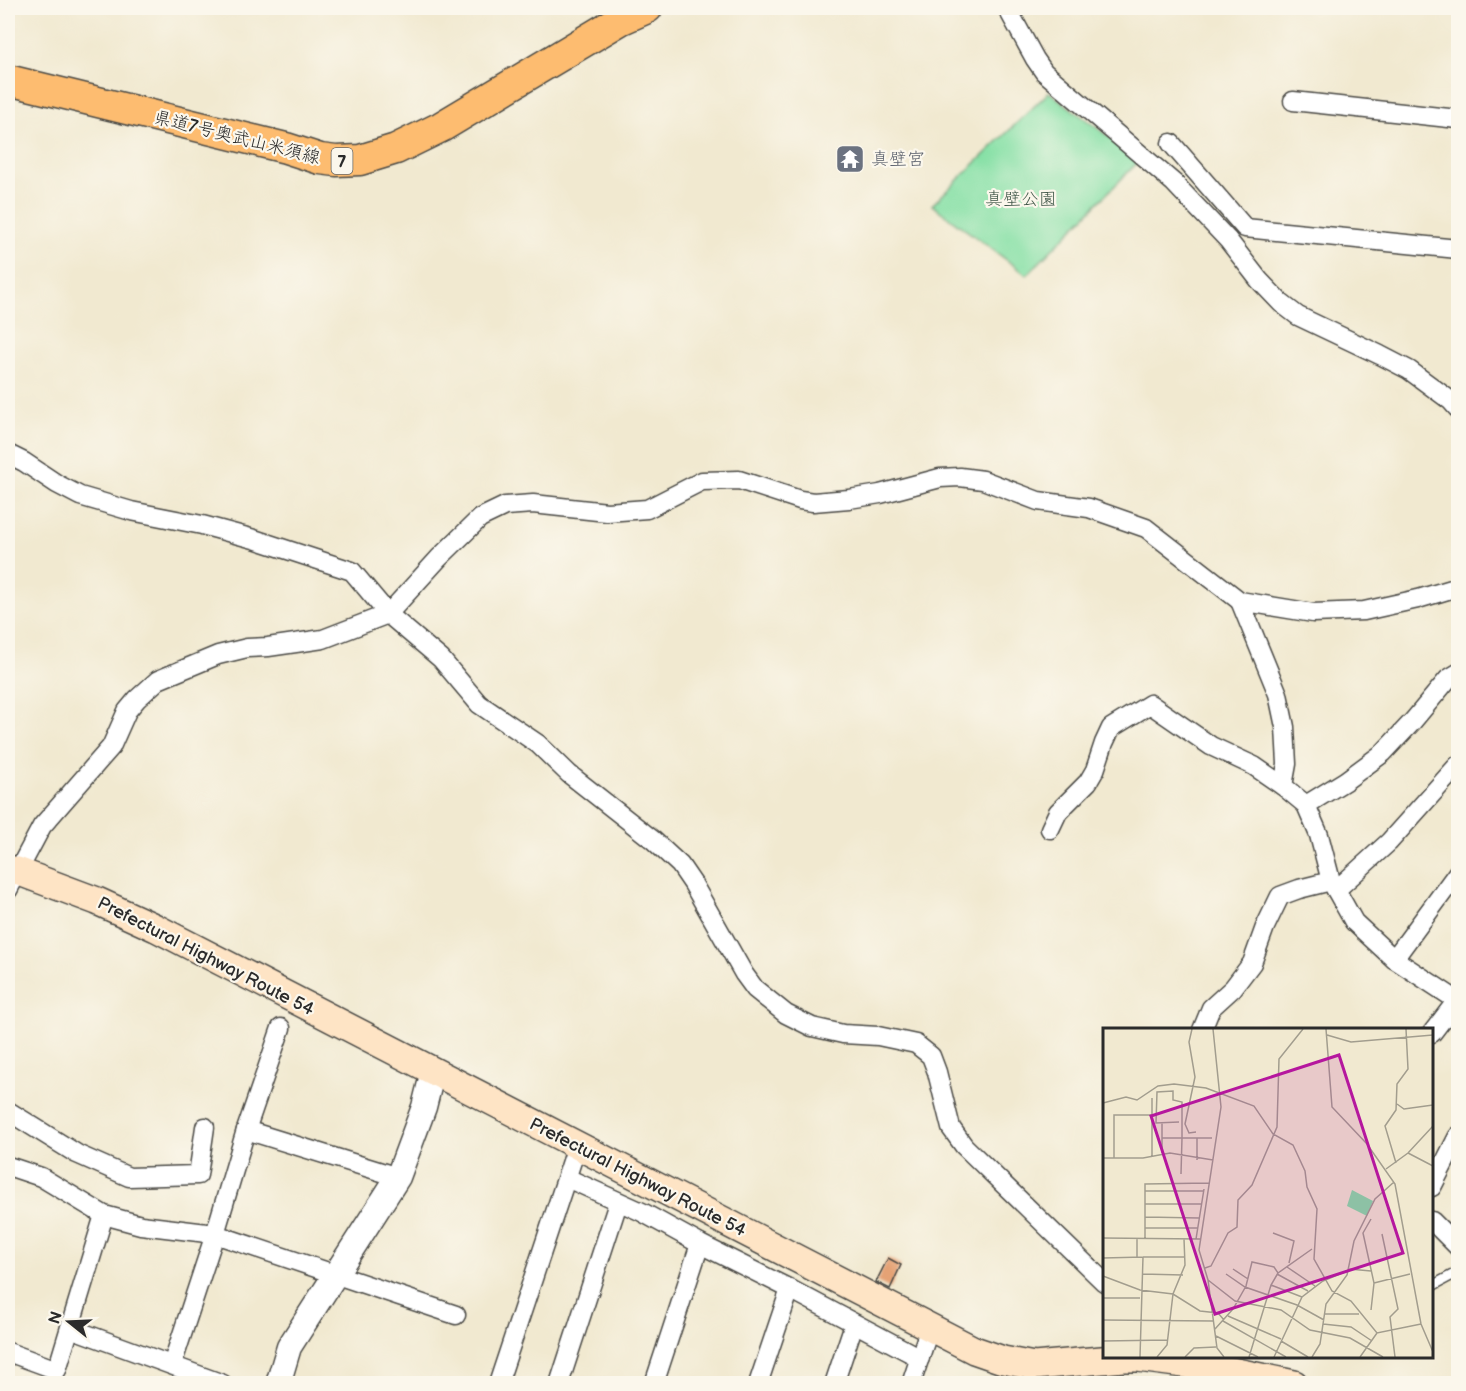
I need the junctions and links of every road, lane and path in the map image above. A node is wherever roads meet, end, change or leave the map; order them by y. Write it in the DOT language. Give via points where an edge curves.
graph roads {
  1 [pos="646,8"];
  2 [pos="1007,8"];
  3 [pos="8,80"];
  4 [pos="1293,101"];
  5 [pos="1458,119"];
  6 [pos="1170,143"];
  7 [pos="1245,228"];
  8 [pos="1228,240"];
  9 [pos="1458,249"];
  10 [pos="1456,398"];
  11 [pos="8,454"];
  12 [pos="1458,587"];
  13 [pos="1240,601"];
  14 [pos="388,614"];
  15 [pos="1458,673"];
  16 [pos="1458,765"];
  17 [pos="1283,786"];
  18 [pos="1306,805"];
  19 [pos="1050,829"];
  20 [pos="1458,872"];
  21 [pos="11,877"];
  22 [pos="1333,886"];
  23 [pos="1394,959"];
  24 [pos="1458,1000"];
  25 [pos="281,1028"];
  26 [pos="1202,1028"];
  27 [pos="1433,1031"];
  28 [pos="433,1071"];
  29 [pos="8,1112"];
  30 [pos="205,1127"];
  31 [pos="246,1130"];
  32 [pos="1458,1136"];
  33 [pos="577,1146"];
  34 [pos="8,1166"];
  35 [pos="398,1177"];
  36 [pos="567,1178"];
  37 [pos="1433,1183"];
  38 [pos="618,1203"];
  39 [pos="104,1215"];
  40 [pos="1433,1223"];
  41 [pos="215,1234"];
  42 [pos="700,1244"];
  43 [pos="1458,1247"];
  44 [pos="1458,1272"];
  45 [pos="336,1274"];
  46 [pos="1103,1281"];
  47 [pos="1433,1285"];
  48 [pos="790,1289"];
  49 [pos="456,1315"];
  50 [pos="854,1324"];
  51 [pos="930,1327"];
  52 [pos="70,1328"];
  53 [pos="8,1352"];
  54 [pos="920,1358"];
  55 [pos="1124,1358"];
  56 [pos="1152,1358"];
  57 [pos="1224,1363"];
  58 [pos="172,1365"];
  59 [pos="223,1383"];
  60 [pos="278,1383"];
  61 [pos="498,1383"];
  62 [pos="559,1383"];
  63 [pos="654,1383"];
  64 [pos="758,1383"];
  65 [pos="834,1383"];
  66 [pos="911,1383"];
  67 [pos="1294,1383"];
  1 -- 3 [label="main road, 県道7号奥武山米須線 / 7" via="441,127 396,149 360,160 320,159"];
  2 -- 8 [label="street" via="1044,72 1174,183"];
  4 -- 5 [label="street"];
  6 -- 7 [label="street"];
  7 -- 8 [label="street"];
  7 -- 9 [label="street"];
  8 -- 10 [label="street" via="1259,280 1298,316 1409,370"];
  11 -- 14 [label="street" via="80,496 244,536 352,571"];
  12 -- 13 [label="street" via="1364,611 1313,613"];
  13 -- 14 [label="street" via="1146,528 1089,508 1038,501 983,480 940,478 880,494 813,502 739,480 702,482 647,509 607,512 533,504 505,506 480,518"];
  13 -- 17 [label="street" via="1278,694 1285,727 1287,764"];
  14 -- 21 [label="street" via="323,639 218,655 158,680 127,711 111,747 42,826"];
  14 -- 46 [label="street" via="441,659 479,704 538,744 680,865 755,989 786,1014 812,1027 916,1044 931,1056 951,1128 964,1146"];
  15 -- 18 [label="street" via="1448,679 1383,753"];
  16 -- 22 [label="street" via="1389,842"];
  17 -- 18 [label="street"];
  17 -- 19 [label="street" via="1254,766 1211,746 1150,704 1111,728 1089,782 1058,812"];
  18 -- 22 [label="street"];
  20 -- 23 [label="street"];
  21 -- 28 [label="main road, Prefectural Highway Route 54" via="97,901 156,927"];
  22 -- 23 [label="street" via="1354,922"];
  22 -- 26 [label="street" via="1299,889 1280,896 1252,963 1211,1008"];
  23 -- 24 [label="street"];
  24 -- 27 [label="street"];
  25 -- 31 [label="street"];
  28 -- 33 [label="main road, Prefectural Highway Route 54"];
  28 -- 35 [label="street"];
  29 -- 30 [label="street" via="77,1154 129,1177 198,1176"];
  31 -- 35 [label="street"];
  31 -- 41 [label="street"];
  32 -- 37 [label="street"];
  33 -- 36 [label="street"];
  33 -- 51 [label="main road, Prefectural Highway Route 54"];
  34 -- 39 [label="street" via="41,1177"];
  35 -- 45 [label="street"];
  36 -- 38 [label="street"];
  36 -- 61 [label="street"];
  38 -- 42 [label="street"];
  38 -- 62 [label="street"];
  39 -- 41 [label="street" via="141,1225"];
  39 -- 52 [label="street"];
  40 -- 43 [label="street"];
  41 -- 45 [label="street"];
  41 -- 58 [label="street"];
  42 -- 48 [label="street"];
  42 -- 63 [label="street"];
  44 -- 47 [label="lane"];
  45 -- 49 [label="street"];
  45 -- 60 [label="street" via="289,1347"];
  48 -- 50 [label="street"];
  48 -- 64 [label="street"];
  50 -- 54 [label="street"];
  50 -- 65 [label="street"];
  51 -- 54 [label="street"];
  51 -- 55 [label="main road, Prefectural Highway Route 54" via="974,1350 1034,1366"];
  52 -- 53 [label="street" via="57,1370"];
  52 -- 58 [label="street"];
  54 -- 66 [label="street"];
  56 -- 57 [label="main road, Prefectural Highway Route 54"];
  57 -- 67 [label="main road, Prefectural Highway Route 54"];
  58 -- 59 [label="street"];
}
